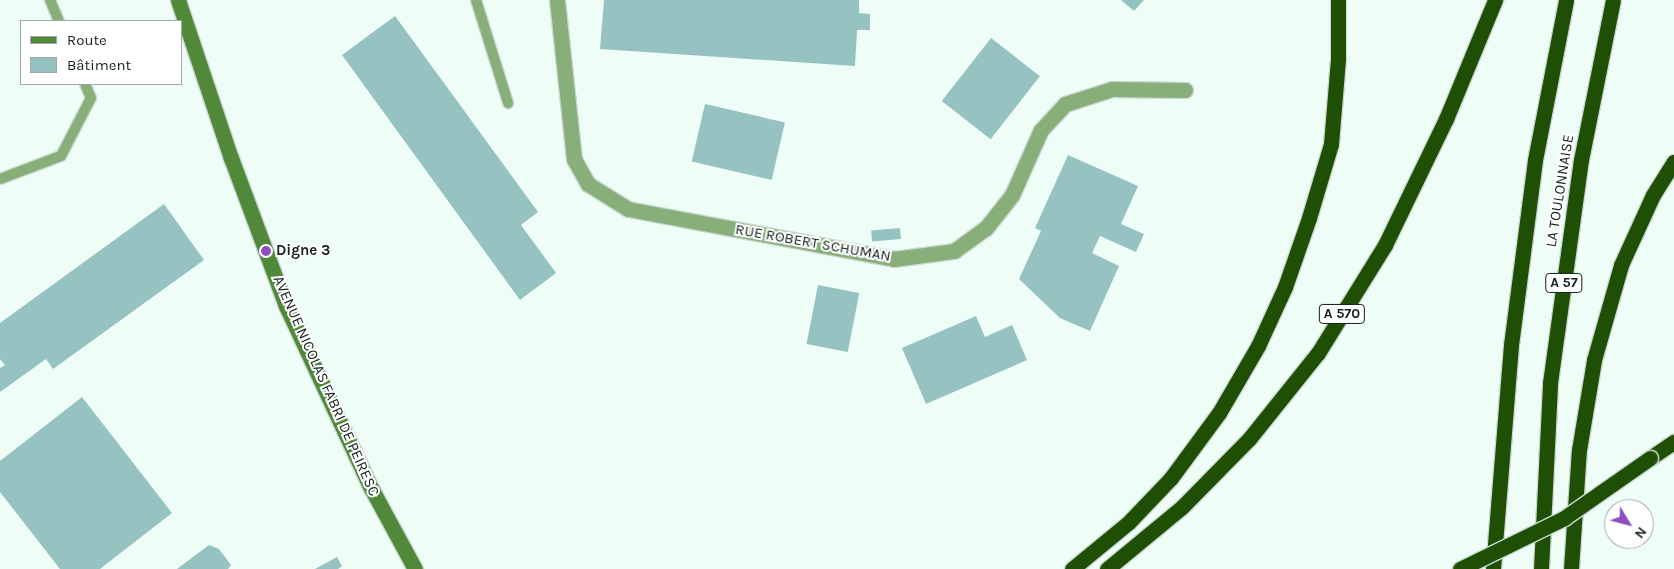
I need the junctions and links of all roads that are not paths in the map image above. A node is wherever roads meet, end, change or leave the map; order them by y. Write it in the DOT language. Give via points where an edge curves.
graph roads {
  1 [pos="50,0"];
  2 [pos="178,0"];
  3 [pos="476,0"];
  4 [pos="557,0"];
  5 [pos="1338,0"];
  6 [pos="1495,0"];
  7 [pos="1566,0"];
  8 [pos="1613,0"];
  9 [pos="59,20"];
  10 [pos="85,85"];
  11 [pos="1185,90"];
  12 [pos="508,103"];
  13 [pos="1674,162"];
  14 [pos="0,179"];
  15 [pos="1674,442"];
  16 [pos="415,569"];
  17 [pos="1072,569"];
  18 [pos="1107,569"];
  19 [pos="1460,569"];
  20 [pos="1493,569"];
  21 [pos="1541,569"];
  22 [pos="1571,569"];
  1 -- 9 [label="lane"];
  2 -- 16 [label="street, AVENUE NICOLAS FABRI DE PEIRESC" via="231,158 286,306 371,488"];
  3 -- 12 [label="lane"];
  4 -- 11 [label="street, RUE ROBERT SCHUMAN" via="574,159 588,184 628,210 894,259 954,251 986,228 1012,195 1041,130 1065,104 1112,90"];
  5 -- 17 [label="highway" via="1338,58 1330,144 1310,218 1285,287 1258,346 1219,413 1171,478 1129,522"];
  6 -- 18 [label="highway, A 570" via="1446,119 1385,245 1318,353 1248,439 1196,494"];
  7 -- 20 [label="highway, LA TOULONNAISE" via="1535,160 1511,345"];
  8 -- 21 [label="highway, LA TOULONNAISE / A 57" via="1581,160 1550,383"];
  10 -- 14 [label="lane" via="91,98 61,156"];
  13 -- 22 [label="highway" via="1653,195 1621,266 1594,360 1579,450"];
  15 -- 19 [label="highway, bridge" via="1564,518"];
}
